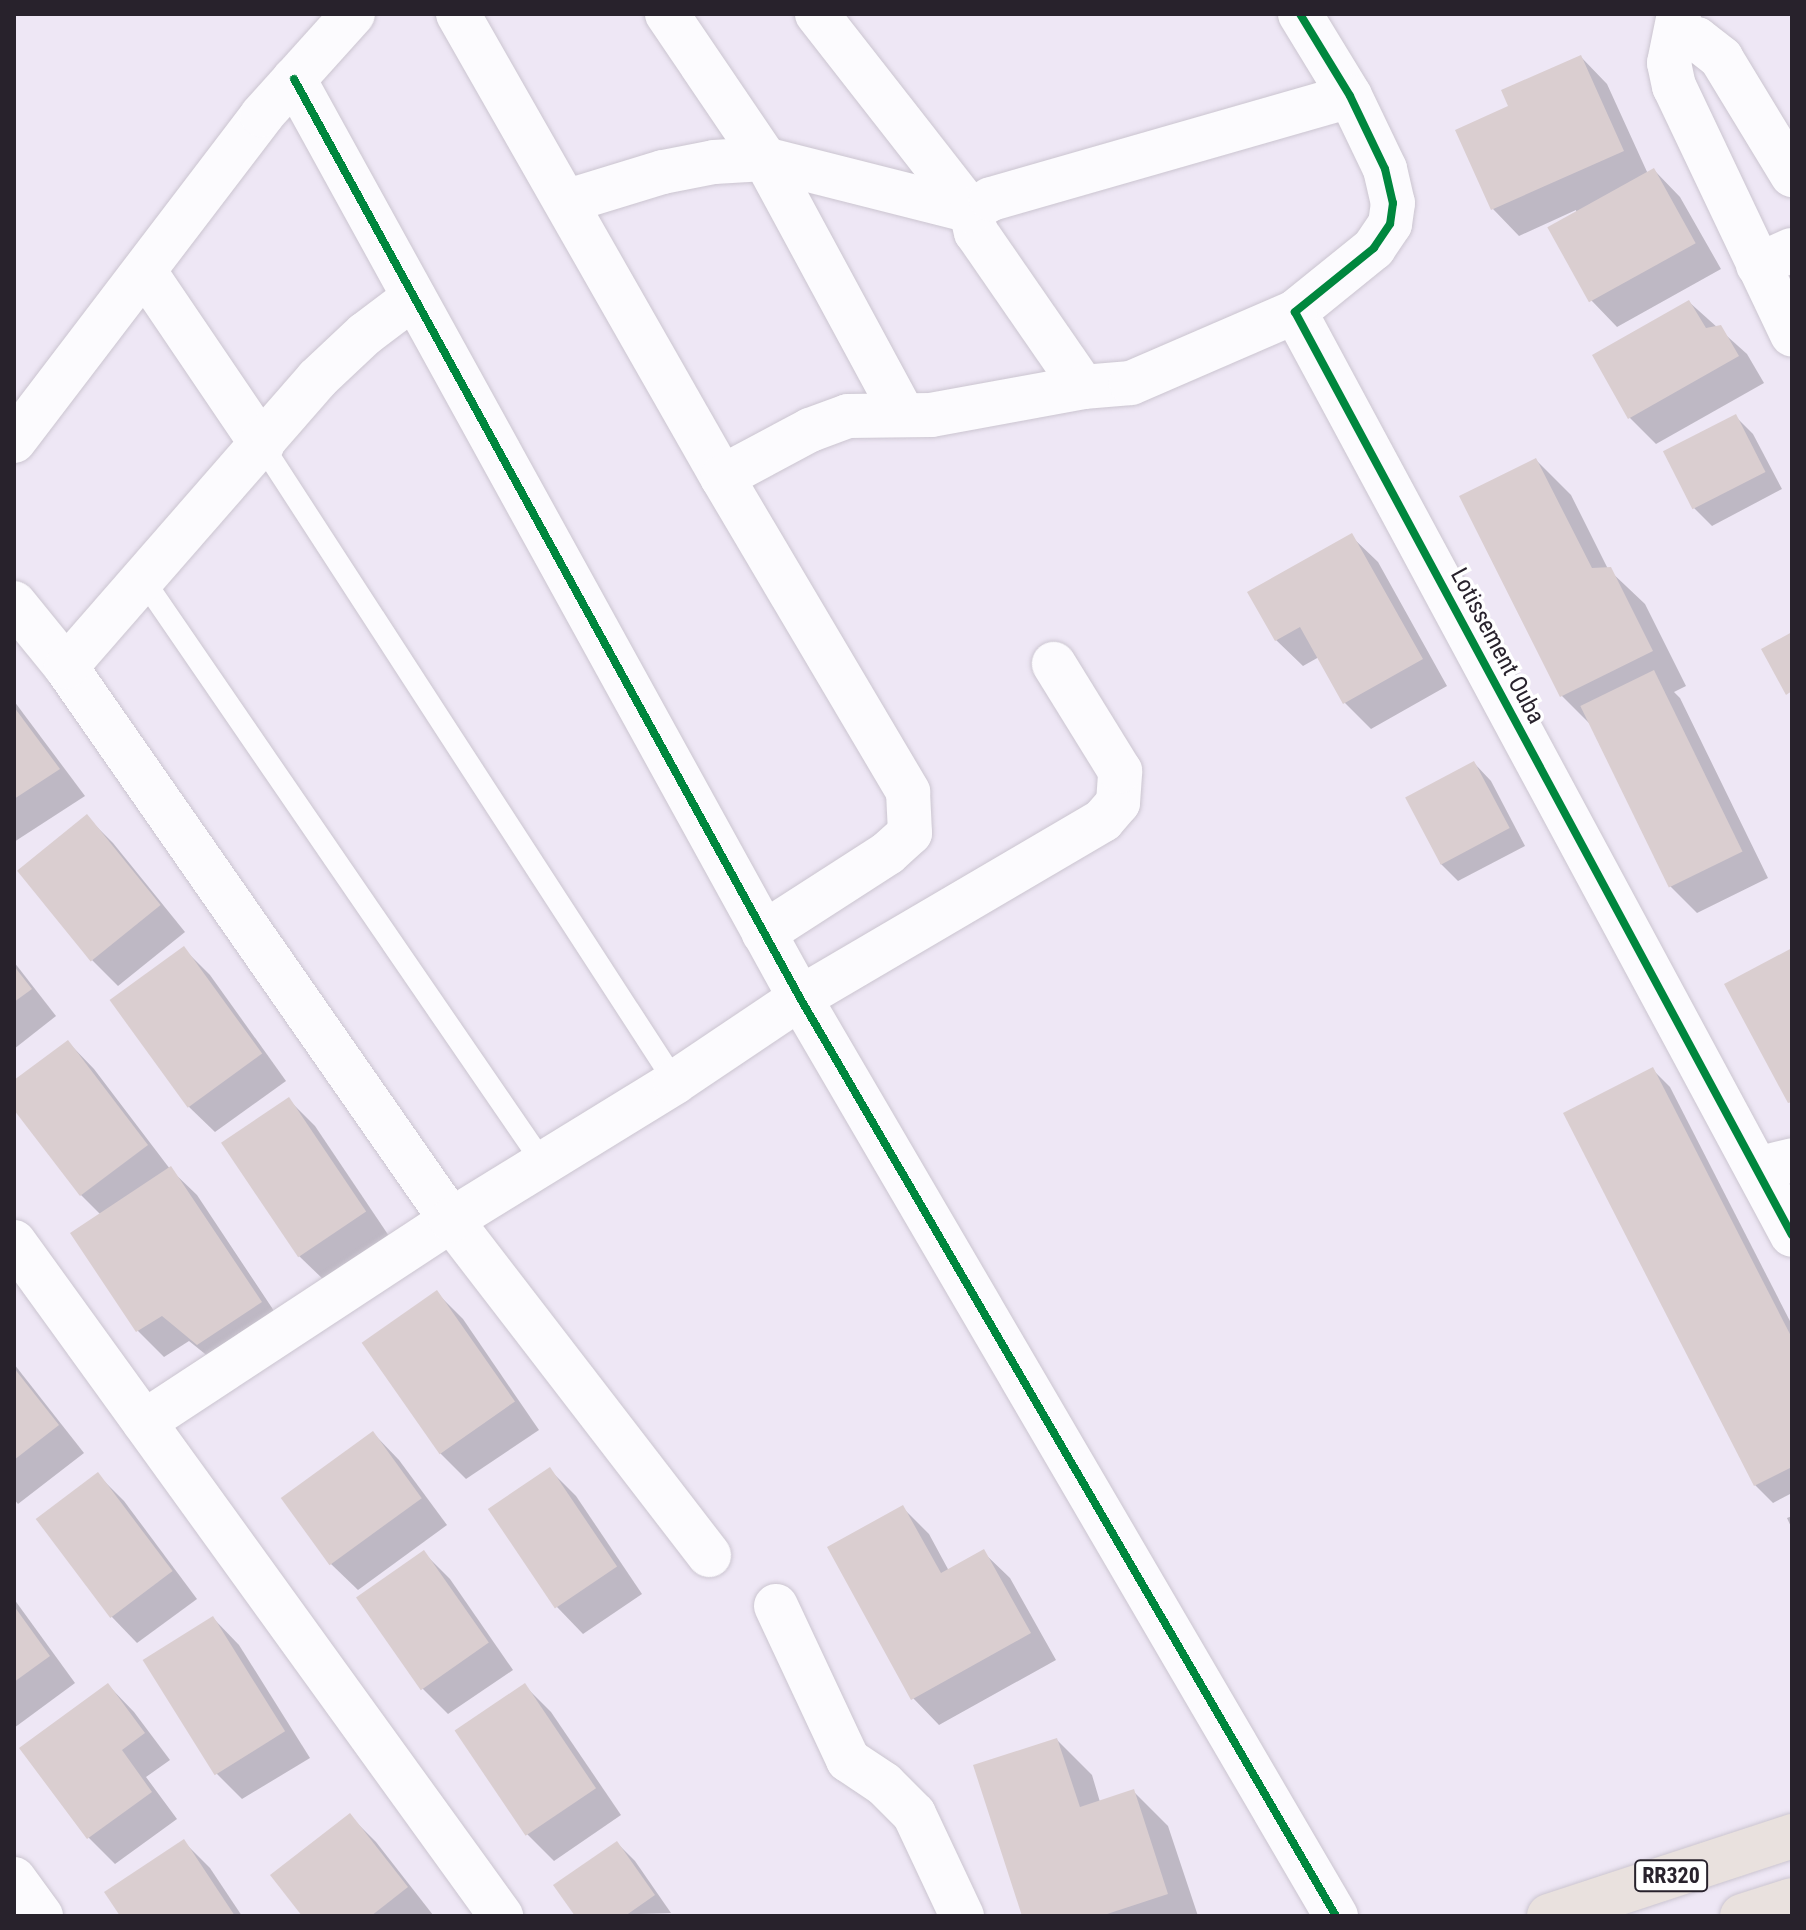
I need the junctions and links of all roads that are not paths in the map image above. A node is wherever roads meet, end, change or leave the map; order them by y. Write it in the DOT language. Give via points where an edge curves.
graph roads {
  1 [pos="353,14"];
  2 [pos="458,14"];
  3 [pos="667,14"];
  4 [pos="817,14"];
  5 [pos="1300,14"];
  6 [pos="1678,25"];
  7 [pos="294,79"];
  8 [pos="1350,96"];
  9 [pos="765,159"];
  10 [pos="1792,175"];
  11 [pos="568,201"];
  12 [pos="971,211"];
  13 [pos="1775,257"];
  14 [pos="145,272"];
  15 [pos="414,297"];
  16 [pos="1295,312"];
  17 [pos="1792,334"];
  18 [pos="1083,387"];
  19 [pos="903,414"];
  20 [pos="14,441"];
  21 [pos="262,445"];
  22 [pos="722,477"];
  23 [pos="144,581"];
  24 [pos="14,603"];
  25 [pos="1054,664"];
  26 [pos="66,667"];
  27 [pos="764,933"];
  28 [pos="800,998"];
  29 [pos="675,1082"];
  30 [pos="543,1163"];
  31 [pos="1774,1164"];
  32 [pos="451,1220"];
  33 [pos="1792,1235"];
  34 [pos="14,1242"];
  35 [pos="144,1422"];
  36 [pos="709,1555"];
  37 [pos="776,1606"];
  38 [pos="1792,1836"];
  39 [pos="14,1879"];
  40 [pos="1792,1900"];
  41 [pos="41,1916"];
  42 [pos="501,1916"];
  43 [pos="962,1916"];
  44 [pos="1336,1916"];
  45 [pos="1549,1916"];
  46 [pos="1742,1916"];
  1 -- 7 [label="street"];
  2 -- 11 [label="street"];
  3 -- 9 [label="street"];
  4 -- 12 [label="street"];
  5 -- 8 [label="street"];
  6 -- 10 [label="street" via="1721,58"];
  6 -- 13 [label="street" via="1669,63 1674,86"];
  7 -- 14 [label="street"];
  7 -- 15 [label="street"];
  8 -- 12 [label="street" via="991,199"];
  8 -- 16 [label="street" via="1385,169 1393,203 1390,224 1374,248"];
  9 -- 11 [label="street" via="663,172"];
  9 -- 12 [label="street"];
  9 -- 19 [label="street"];
  11 -- 22 [label="street"];
  12 -- 18 [label="street" via="976,232"];
  13 -- 17 [label="street"];
  14 -- 20 [label="street"];
  14 -- 21 [label="street"];
  15 -- 21 [label="street" via="317,379"];
  15 -- 27 [label="street"];
  16 -- 18 [label="street" via="1131,383"];
  16 -- 31 [label="street, Lotissement Ouba"];
  18 -- 19 [label="street" via="965,411"];
  19 -- 22 [label="street" via="848,416"];
  21 -- 23 [label="street"];
  21 -- 29 [label="lane"];
  22 -- 27 [label="street" via="908,792 911,813 910,833 888,853"];
  23 -- 26 [label="street"];
  23 -- 30 [label="lane"];
  24 -- 26 [label="street"];
  25 -- 28 [label="street" via="1120,771 1118,803 1103,820"];
  26 -- 32 [label="street"];
  27 -- 28 [label="street"];
  28 -- 29 [label="street"];
  28 -- 44 [label="street"];
  29 -- 30 [label="street"];
  30 -- 32 [label="street"];
  31 -- 33 [label="street, Lotissement Ouba"];
  32 -- 35 [label="street"];
  32 -- 36 [label="street"];
  34 -- 35 [label="street"];
  35 -- 42 [label="street"];
  37 -- 43 [label="street" via="848,1760 884,1784 914,1814"];
  38 -- 45 [label="main road, RR320"];
  39 -- 41 [label="street"];
  40 -- 46 [label="main road"];
}
